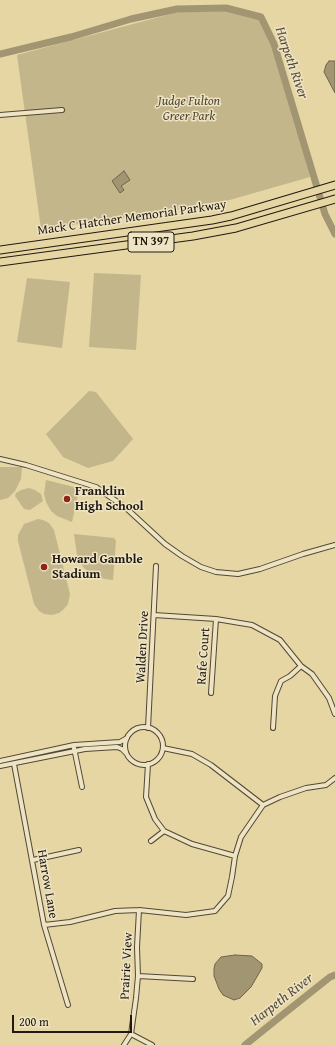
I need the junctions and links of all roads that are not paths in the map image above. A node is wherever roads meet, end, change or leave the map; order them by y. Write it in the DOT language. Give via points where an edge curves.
graph roads {
  1 [pos="62,110"];
  2 [pos="0,115"];
  3 [pos="335,185"];
  4 [pos="335,199"];
  5 [pos="0,250"];
  6 [pos="0,262"];
  7 [pos="0,459"];
  8 [pos="335,545"];
  9 [pos="156,566"];
  10 [pos="154,615"];
  11 [pos="216,619"];
  12 [pos="301,666"];
  13 [pos="211,693"];
  14 [pos="335,714"];
  15 [pos="148,728"];
  16 [pos="273,728"];
  17 [pos="127,738"];
  18 [pos="74,748"];
  19 [pos="162,748"];
  20 [pos="126,753"];
  21 [pos="0,761"];
  22 [pos="14,764"];
  23 [pos="148,764"];
  24 [pos="0,766"];
  25 [pos="335,778"];
  26 [pos="82,787"];
  27 [pos="263,805"];
  28 [pos="164,832"];
  29 [pos="151,841"];
  30 [pos="79,850"];
  31 [pos="235,856"];
  32 [pos="33,860"];
  33 [pos="139,910"];
  34 [pos="44,925"];
  35 [pos="138,976"];
  36 [pos="193,979"];
  37 [pos="68,1005"];
  38 [pos="131,1034"];
  39 [pos="124,1045"];
  40 [pos="152,1045"];
  1 -- 2 [label="street"];
  3 -- 5 [label="highway, Mack C Hatcher Memorial Parkway / TN 397" via="205,222"];
  4 -- 6 [label="highway, Mack C Hatcher Memorial Parkway / TN 397" via="236,228"];
  7 -- 8 [label="street" via="96,487 126,508 165,544 201,567 216,572 238,574"];
  9 -- 10 [label="street, Walden Drive"];
  10 -- 11 [label="street"];
  10 -- 15 [label="street, Walden Drive"];
  11 -- 12 [label="street" via="252,625 280,640"];
  11 -- 13 [label="street, Rafe Court"];
  12 -- 14 [label="street" via="312,674 329,698"];
  12 -- 16 [label="street" via="281,681 275,696"];
  15 -- 17 [label="street" via="138,728"];
  15 -- 19 [label="street" via="162,740"];
  17 -- 18 [label="street" via="120,742"];
  17 -- 20 [label="street"];
  18 -- 20 [label="street" via="117,747"];
  18 -- 21 [label="street"];
  18 -- 22 [label="street"];
  18 -- 26 [label="street"];
  19 -- 23 [label="street" via="159,757"];
  19 -- 27 [label="street" via="192,754 211,765"];
  20 -- 23 [label="street" via="138,764"];
  22 -- 24 [label="street"];
  22 -- 32 [label="street, Harrow Lane"];
  23 -- 28 [label="street" via="146,797 155,819"];
  25 -- 27 [label="street" via="326,785 306,788"];
  27 -- 31 [label="street" via="241,837"];
  28 -- 29 [label="street"];
  28 -- 31 [label="street" via="192,844"];
  30 -- 32 [label="street"];
  31 -- 33 [label="street" via="228,896 215,911 186,915"];
  32 -- 34 [label="street, Harrow Lane"];
  33 -- 34 [label="street" via="115,911 70,922"];
  33 -- 35 [label="street, Prairie View"];
  34 -- 37 [label="street, Harrow Lane"];
  35 -- 36 [label="street"];
  35 -- 38 [label="street, Prairie View"];
  38 -- 39 [label="street, Prairie View"];
  38 -- 40 [label="street"];
}
